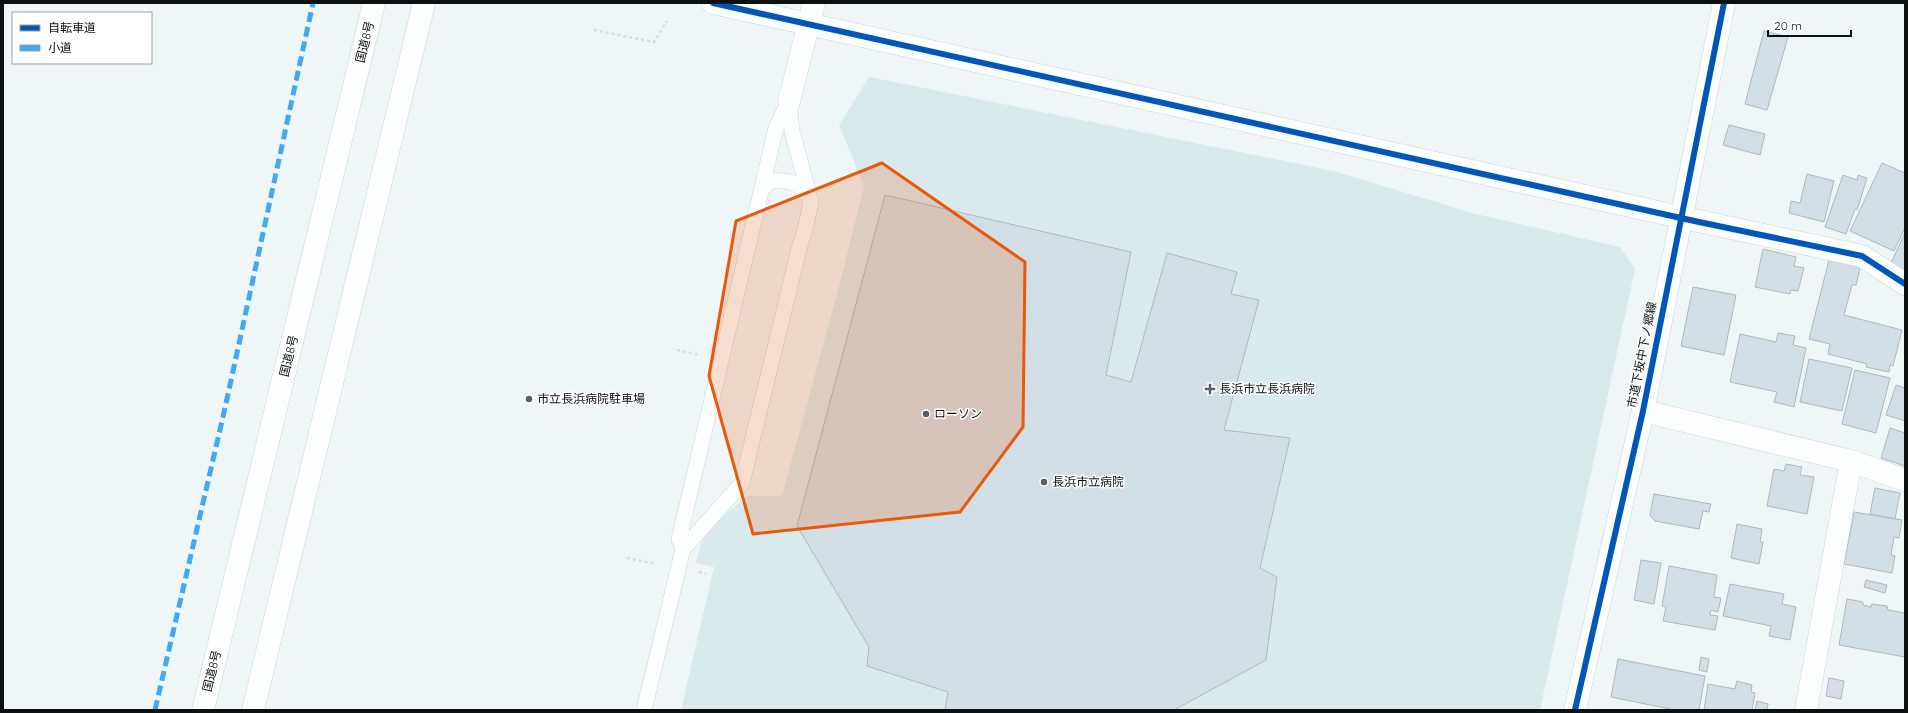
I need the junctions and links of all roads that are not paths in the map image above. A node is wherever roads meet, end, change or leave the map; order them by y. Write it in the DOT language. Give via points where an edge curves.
graph roads {
  1 [pos="374,3"];
  2 [pos="424,3"];
  3 [pos="713,3"];
  4 [pos="814,3"];
  5 [pos="1724,3"];
  6 [pos="808,24"];
  7 [pos="789,101"];
  8 [pos="761,190"];
  9 [pos="811,202"];
  10 [pos="1680,217"];
  11 [pos="1905,284"];
  12 [pos="1642,411"];
  13 [pos="1851,461"];
  14 [pos="1905,480"];
  15 [pos="683,549"];
  16 [pos="203,710"];
  17 [pos="253,710"];
  18 [pos="644,710"];
  19 [pos="1575,710"];
  20 [pos="1806,710"];
  1 -- 16 [label="main road, 国道8号"];
  2 -- 17 [label="main road"];
  3 -- 6 [label="main road"];
  4 -- 6 [label="main road"];
  5 -- 10 [label="main road, 市道下坂中下ノ郷線"];
  6 -- 7 [label="main road"];
  6 -- 10 [label="main road"];
  7 -- 8 [label="lane" via="776,128"];
  7 -- 9 [label="lane" via="792,131"];
  8 -- 9 [label="lane" via="771,181 789,182 805,190"];
  8 -- 15 [label="lane" via="679,539"];
  9 -- 15 [label="lane" via="742,483"];
  10 -- 11 [label="main road" via="1862,256"];
  10 -- 12 [label="main road, 市道下坂中下ノ郷線"];
  12 -- 13 [label="main road"];
  12 -- 19 [label="main road, 市道下坂中下ノ郷線"];
  13 -- 14 [label="main road"];
  13 -- 20 [label="main road"];
  15 -- 18 [label="lane"];
}
